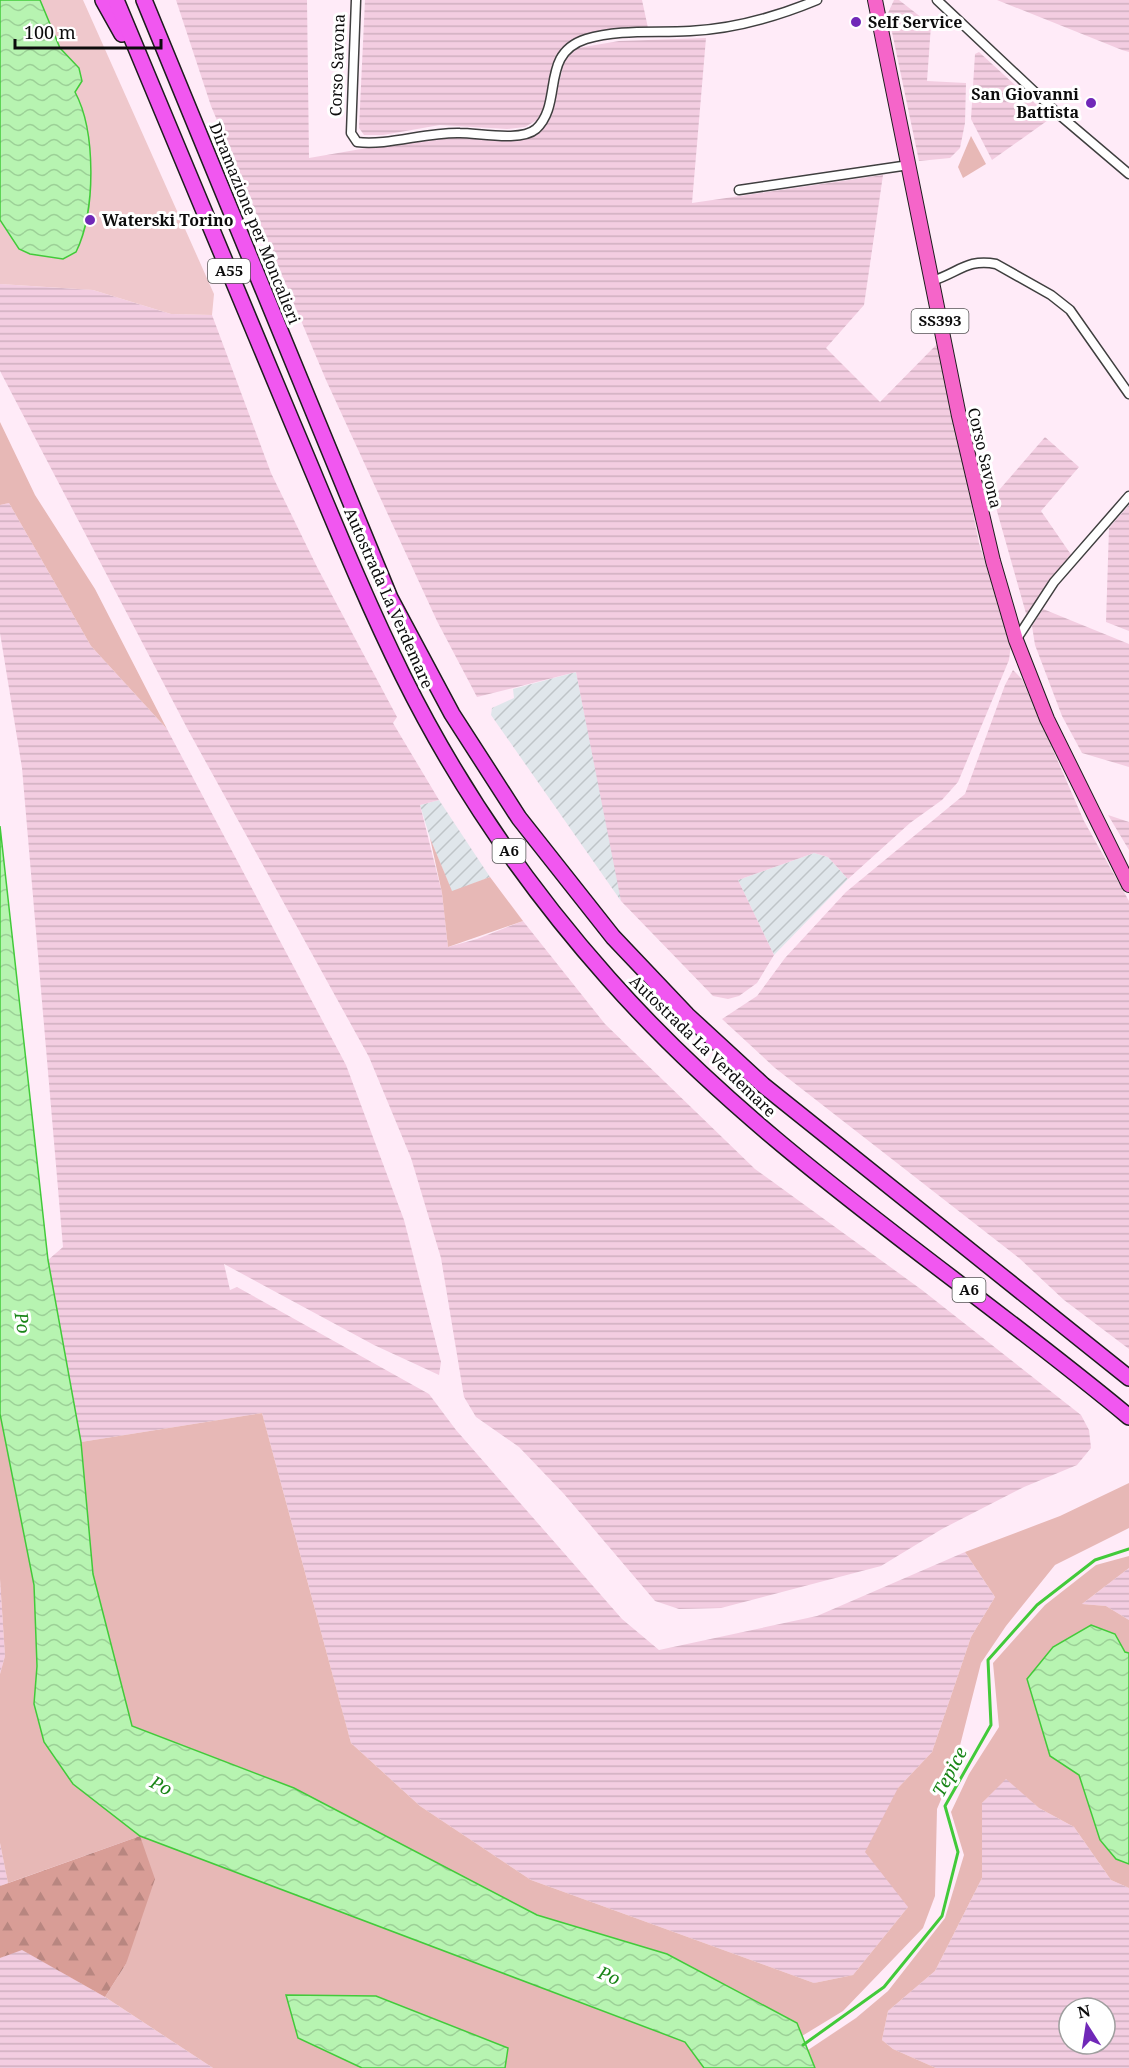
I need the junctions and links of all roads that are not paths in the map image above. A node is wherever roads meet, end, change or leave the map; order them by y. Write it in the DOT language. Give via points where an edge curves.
graph roads {
  1 [pos="103,0"];
  2 [pos="116,0"];
  3 [pos="144,0"];
  4 [pos="356,0"];
  5 [pos="817,0"];
  6 [pos="875,0"];
  7 [pos="937,0"];
  8 [pos="148,76"];
  9 [pos="909,165"];
  10 [pos="1129,174"];
  11 [pos="739,190"];
  12 [pos="932,281"];
  13 [pos="1129,394"];
  14 [pos="333,459"];
  15 [pos="311,466"];
  16 [pos="1129,496"];
  17 [pos="1016,640"];
  18 [pos="1129,885"];
  19 [pos="1129,1378"];
  20 [pos="1129,1417"];
  1 -- 8 [label="highway"];
  2 -- 8 [label="highway, A55"];
  3 -- 14 [label="highway, Diramazione per Moncalieri / A55"];
  4 -- 5 [label="street, Corso Savona" via="351,133 357,142 369,143 440,132 504,136 534,131 544,120 555,68 572,45 609,35 728,28"];
  6 -- 9 [label="main road, Corso Savona / SS393"];
  7 -- 10 [label="street" via="1056,112"];
  8 -- 15 [label="highway, A55"];
  9 -- 11 [label="street"];
  9 -- 12 [label="main road, Corso Savona / SS393"];
  12 -- 13 [label="street" via="973,261 986,262 1051,295 1070,310"];
  12 -- 17 [label="main road, Corso Savona / SS393" via="975,489"];
  14 -- 19 [label="highway, Autostrada La Verdemare / A6" via="390,598 452,714 519,818 613,937 687,1015 762,1085"];
  15 -- 20 [label="highway, Autostrada La Verdemare / A6" via="368,603 429,725 494,831 574,939 726,1098 806,1166"];
  16 -- 17 [label="street" via="1054,582"];
  17 -- 18 [label="main road, Corso Savona / SS393" via="1069,768"];
}
